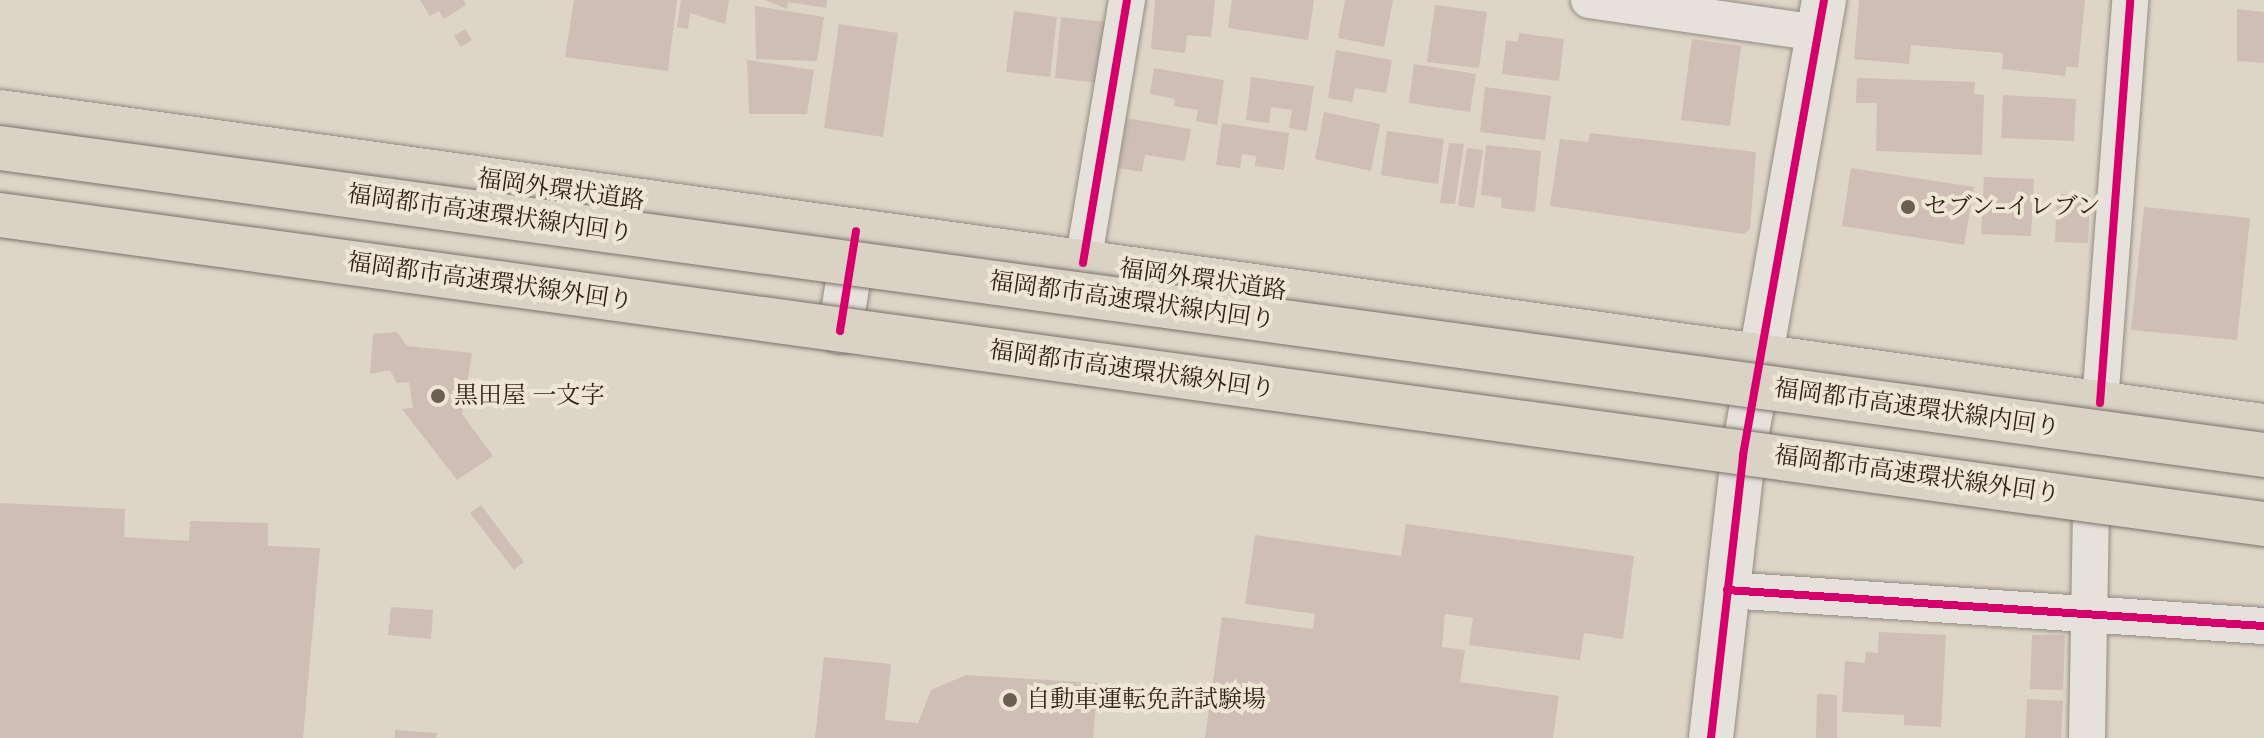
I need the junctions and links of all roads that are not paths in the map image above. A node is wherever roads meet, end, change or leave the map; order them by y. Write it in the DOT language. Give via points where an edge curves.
graph roads {
  1 [pos="1127,0"];
  2 [pos="1589,0"];
  3 [pos="2130,0"];
  4 [pos="1822,16"];
  5 [pos="0,112"];
  6 [pos="0,148"];
  7 [pos="0,213"];
  8 [pos="856,231"];
  9 [pos="1083,263"];
  10 [pos="840,331"];
  11 [pos="1761,358"];
  12 [pos="2100,403"];
  13 [pos="2264,426"];
  14 [pos="1743,455"];
  15 [pos="2264,455"];
  16 [pos="2091,501"];
  17 [pos="2264,523"];
  18 [pos="1727,590"];
  19 [pos="2092,619"];
  20 [pos="2264,626"];
  21 [pos="1711,738"];
  22 [pos="2087,738"];
  1 -- 9 [label="street"];
  2 -- 4 [label="street"];
  3 -- 12 [label="street"];
  4 -- 11 [label="street"];
  5 -- 8 [label="highway, 福岡外環状道路"];
  6 -- 15 [label="highway, 福岡都市高速環状線内回り, bridge"];
  7 -- 10 [label="highway"];
  7 -- 17 [label="highway, 福岡都市高速環状線外回り, bridge"];
  8 -- 9 [label="highway, 福岡外環状道路"];
  8 -- 10 [label="street"];
  9 -- 11 [label="highway, 福岡外環状道路"];
  10 -- 14 [label="highway" via="1285,399"];
  11 -- 12 [label="highway, 福岡外環状道路"];
  11 -- 14 [label="street"];
  12 -- 13 [label="highway, 福岡外環状道路"];
  14 -- 16 [label="highway"];
  14 -- 18 [label="street"];
  16 -- 17 [label="highway"];
  16 -- 19 [label="street"];
  18 -- 19 [label="street"];
  18 -- 21 [label="street"];
  19 -- 20 [label="street"];
  19 -- 22 [label="street"];
}
